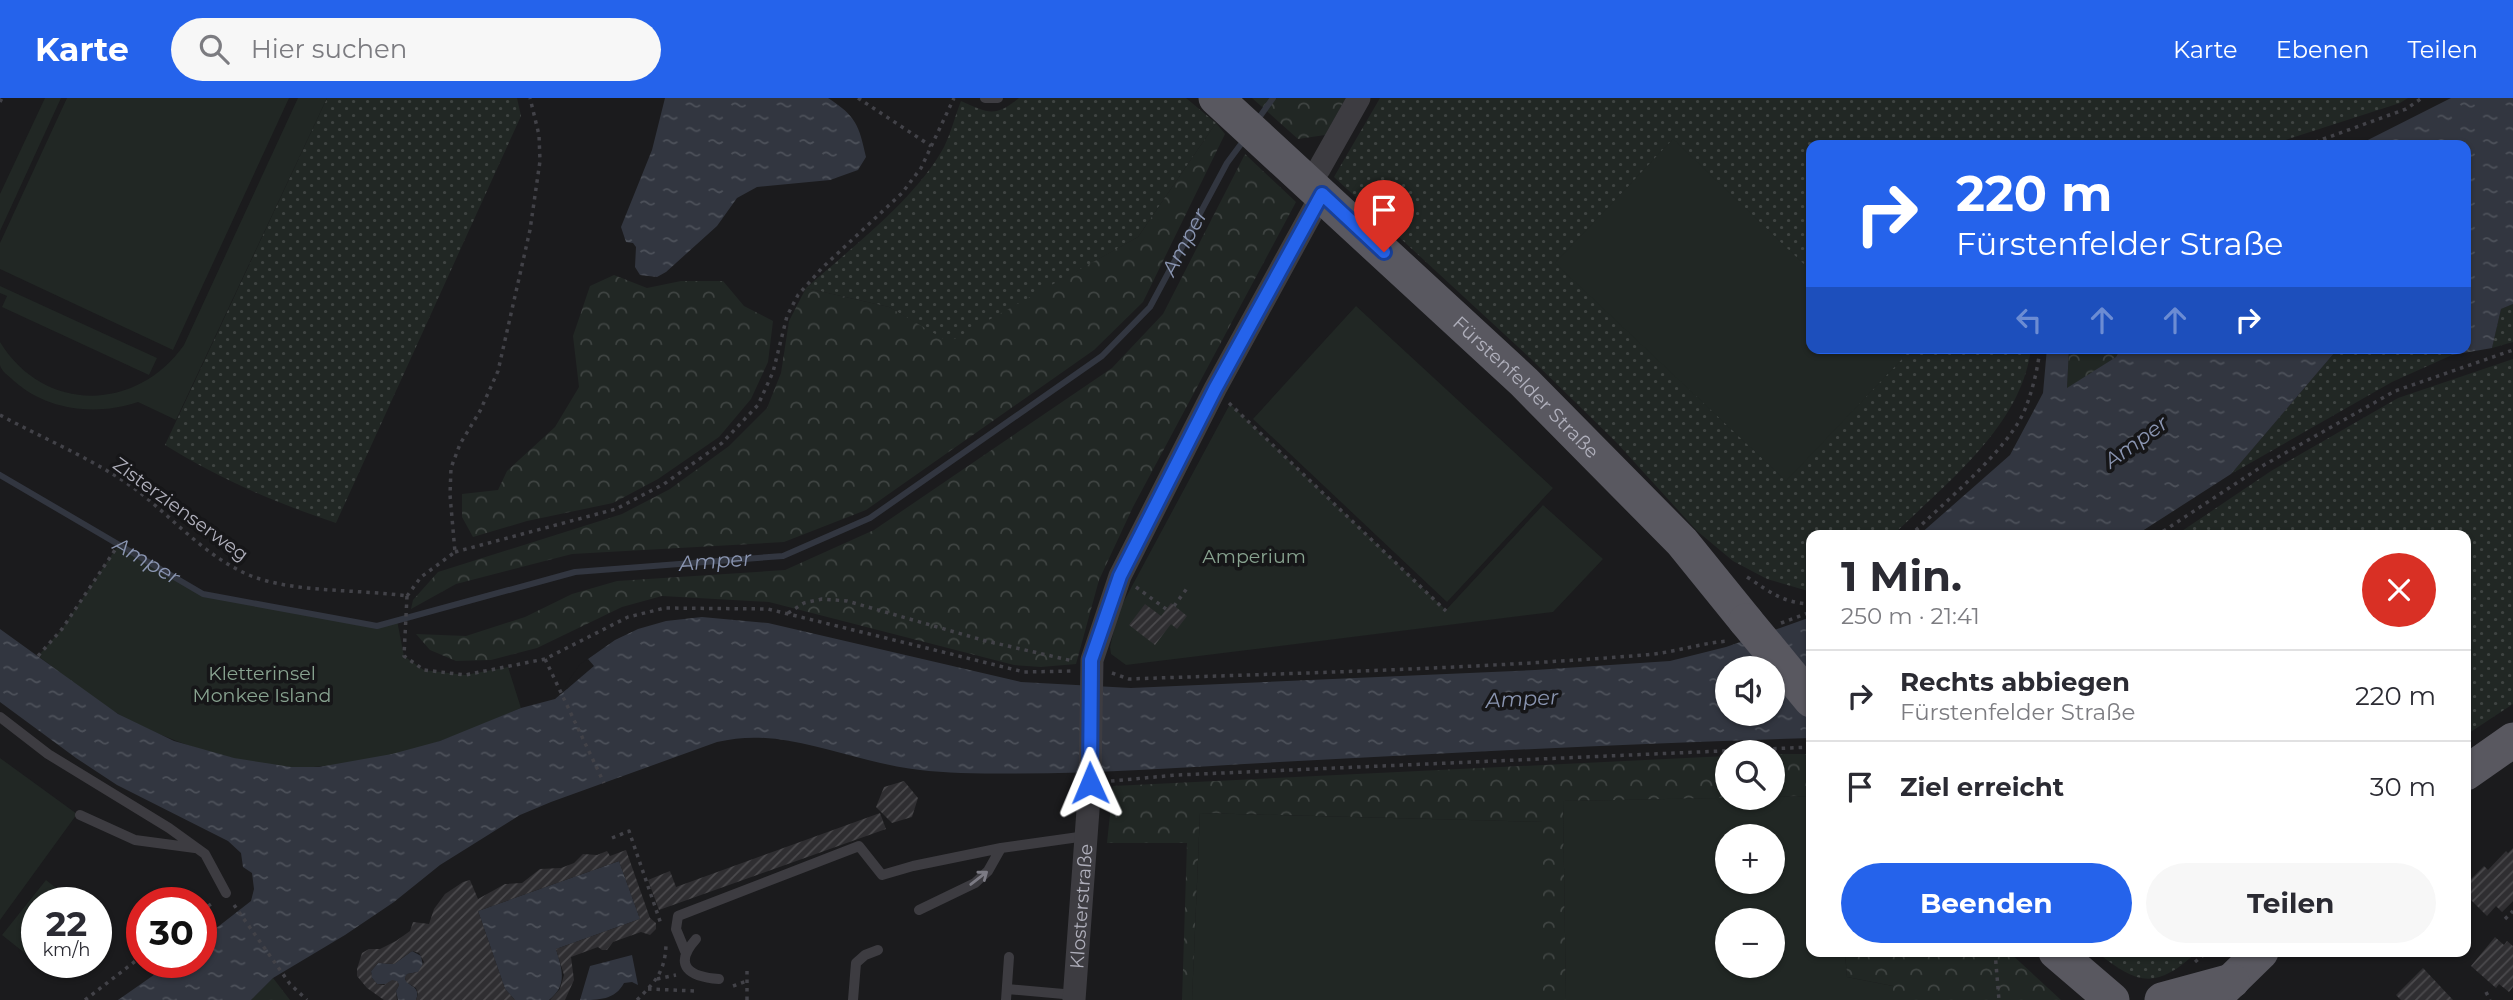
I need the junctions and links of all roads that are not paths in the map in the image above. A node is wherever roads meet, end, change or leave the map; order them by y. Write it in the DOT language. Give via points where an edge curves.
graph roads {
  1 [pos="985,98"];
  2 [pos="998,98"];
  3 [pos="1359,98"];
  4 [pos="1222,103"];
  5 [pos="1315,188"];
  6 [pos="1806,695"];
  7 [pos="0,717"];
  8 [pos="2513,740"];
  9 [pos="2471,769"];
  10 [pos="80,815"];
  11 [pos="1086,836"];
  12 [pos="197,848"];
  13 [pos="1001,848"];
  14 [pos="226,893"];
  15 [pos="919,910"];
  16 [pos="696,939"];
  17 [pos="878,950"];
  18 [pos="685,951"];
  19 [pos="1009,957"];
  20 [pos="2062,957"];
  21 [pos="2256,957"];
  22 [pos="719,979"];
  23 [pos="2222,990"];
  24 [pos="2105,993"];
  25 [pos="1006,995"];
  26 [pos="1075,998"];
  27 [pos="853,1000"];
  28 [pos="2139,1000"];
  29 [pos="2162,1000"];
  1 -- 2 [label="lane"];
  3 -- 5 [label="street, Klosterstraße" via="1319,169"];
  4 -- 5 [label="main road, Fürstenfelder Straße"];
  5 -- 6 [label="main road, Fürstenfelder Straße, bridge" via="1524,382 1682,542 1743,631"];
  5 -- 11 [label="street, Klosterstraße" via="1107,610 1090,674"];
  7 -- 12 [label="lane" via="48,754"];
  8 -- 9 [label="main road"];
  10 -- 12 [label="lane" via="135,840"];
  11 -- 13 [label="lane"];
  11 -- 26 [label="street, Klosterstraße"];
  12 -- 14 [label="lane" via="205,853"];
  15 -- 13 [label="lane, one-way" via="975,883 988,872"];
  13 -- 18 [label="lane" via="882,875 859,846 678,916 676,929"];
  16 -- 18 [label="lane"];
  17 -- 27 [label="lane" via="856,963"];
  18 -- 22 [label="lane" via="690,971"];
  19 -- 25 [label="lane"];
  20 -- 24 [label="main road"];
  21 -- 23 [label="main road"];
  23 -- 29 [label="main road"];
  24 -- 28 [label="main road"];
  25 -- 26 [label="lane"];
}
